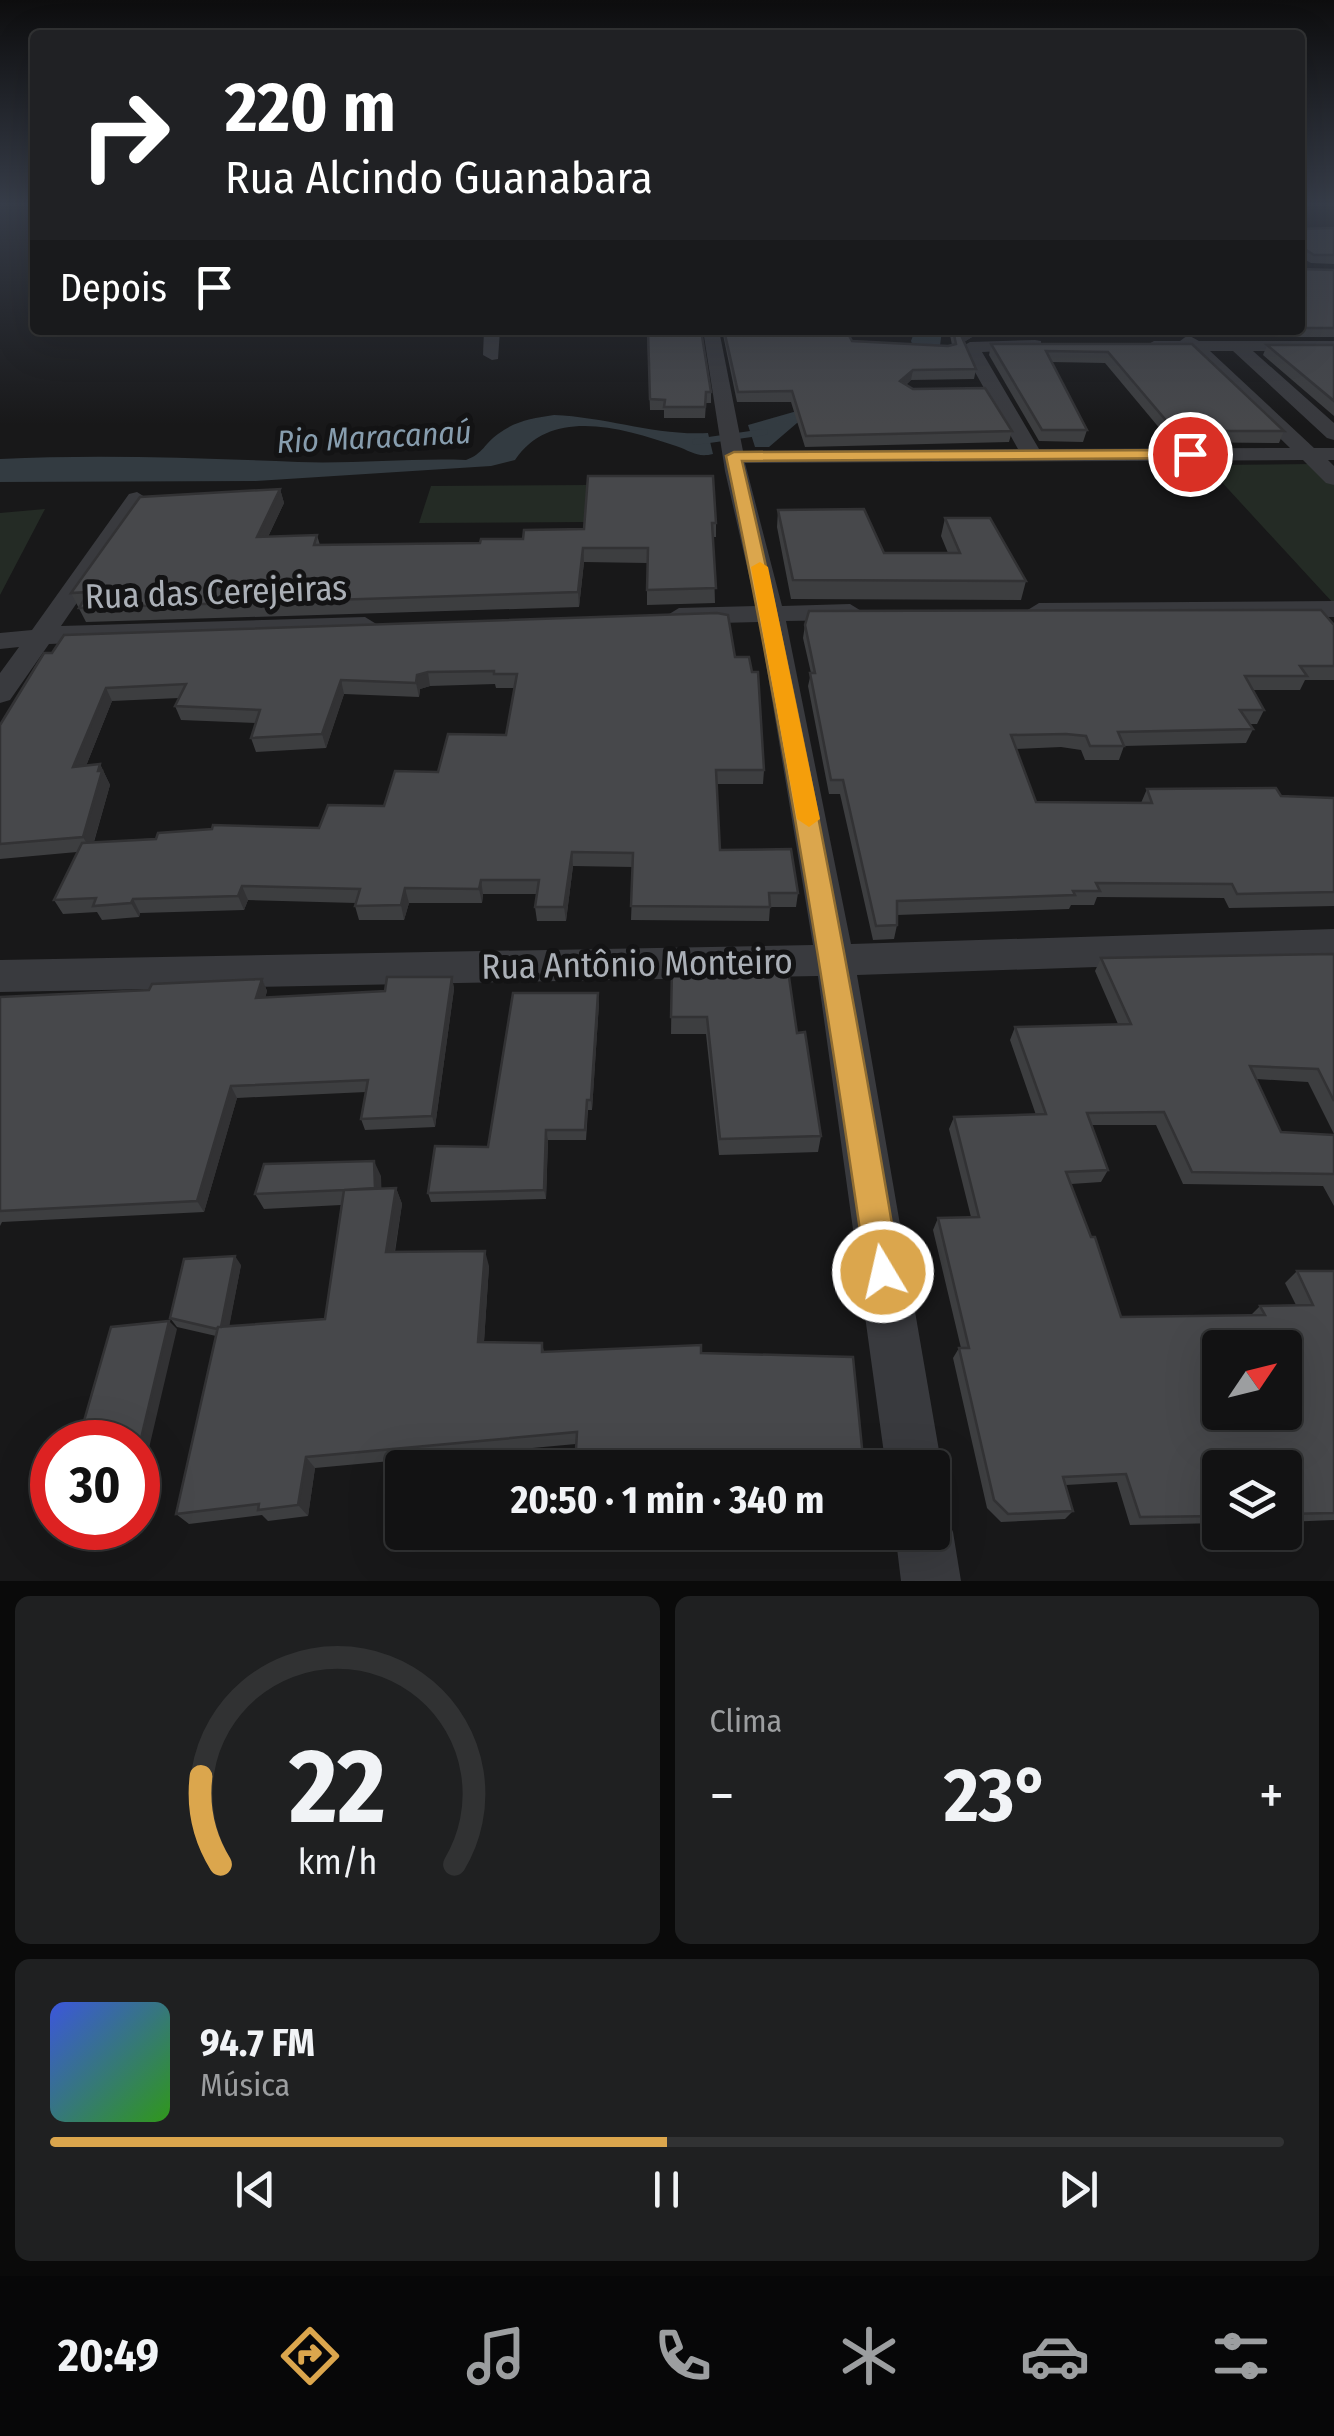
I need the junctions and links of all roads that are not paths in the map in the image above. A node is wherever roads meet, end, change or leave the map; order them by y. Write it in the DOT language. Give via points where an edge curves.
graph roads {
  1 [pos="492,335"];
  2 [pos="712,335"];
  3 [pos="1184,335"];
  4 [pos="1224,335"];
  5 [pos="1057,346"];
  6 [pos="1136,346"];
  7 [pos="1196,346"];
  8 [pos="1334,346"];
  9 [pos="1240,348"];
  10 [pos="492,354"];
  11 [pos="1334,434"];
  12 [pos="733,444"];
  13 [pos="1308,454"];
  14 [pos="1334,454"];
  15 [pos="1032,455"];
  16 [pos="1334,478"];
  17 [pos="137,499"];
  18 [pos="1334,609"];
  19 [pos="1004,611"];
  20 [pos="868,612"];
  21 [pos="771,613"];
  22 [pos="652,616"];
  23 [pos="394,624"];
  24 [pos="38,637"];
  25 [pos="0,641"];
  26 [pos="0,694"];
  27 [pos="1334,944"];
  28 [pos="834,960"];
  29 [pos="0,976"];
  30 [pos="911,1450"];
  31 [pos="927,1550"];
  32 [pos="931,1581"];
  1 -- 10 [label="street"];
  2 -- 12 [label="street"];
  3 -- 7 [label="street"];
  4 -- 9 [label="street"];
  5 -- 15 [label="street" via="972,346 983,389"];
  6 -- 7 [label="street"];
  7 -- 9 [label="street"];
  7 -- 13 [label="street"];
  8 -- 9 [label="street"];
  9 -- 11 [label="street"];
  12 -- 15 [label="street"];
  12 -- 21 [label="street"];
  13 -- 14 [label="street"];
  13 -- 15 [label="street"];
  13 -- 16 [label="street"];
  17 -- 24 [label="street"];
  18 -- 19 [label="street"];
  20 -- 21 [label="street"];
  21 -- 22 [label="street"];
  21 -- 28 [label="street"];
  23 -- 24 [label="street, Rua das Cerejeiras"];
  24 -- 25 [label="street, Rua das Cerejeiras"];
  24 -- 26 [label="street"];
  27 -- 28 [label="street, Rua Antônio Monteiro"];
  28 -- 29 [label="street, Rua Antônio Monteiro"];
  28 -- 30 [label="street"];
  31 -- 32 [label="street"];
}
